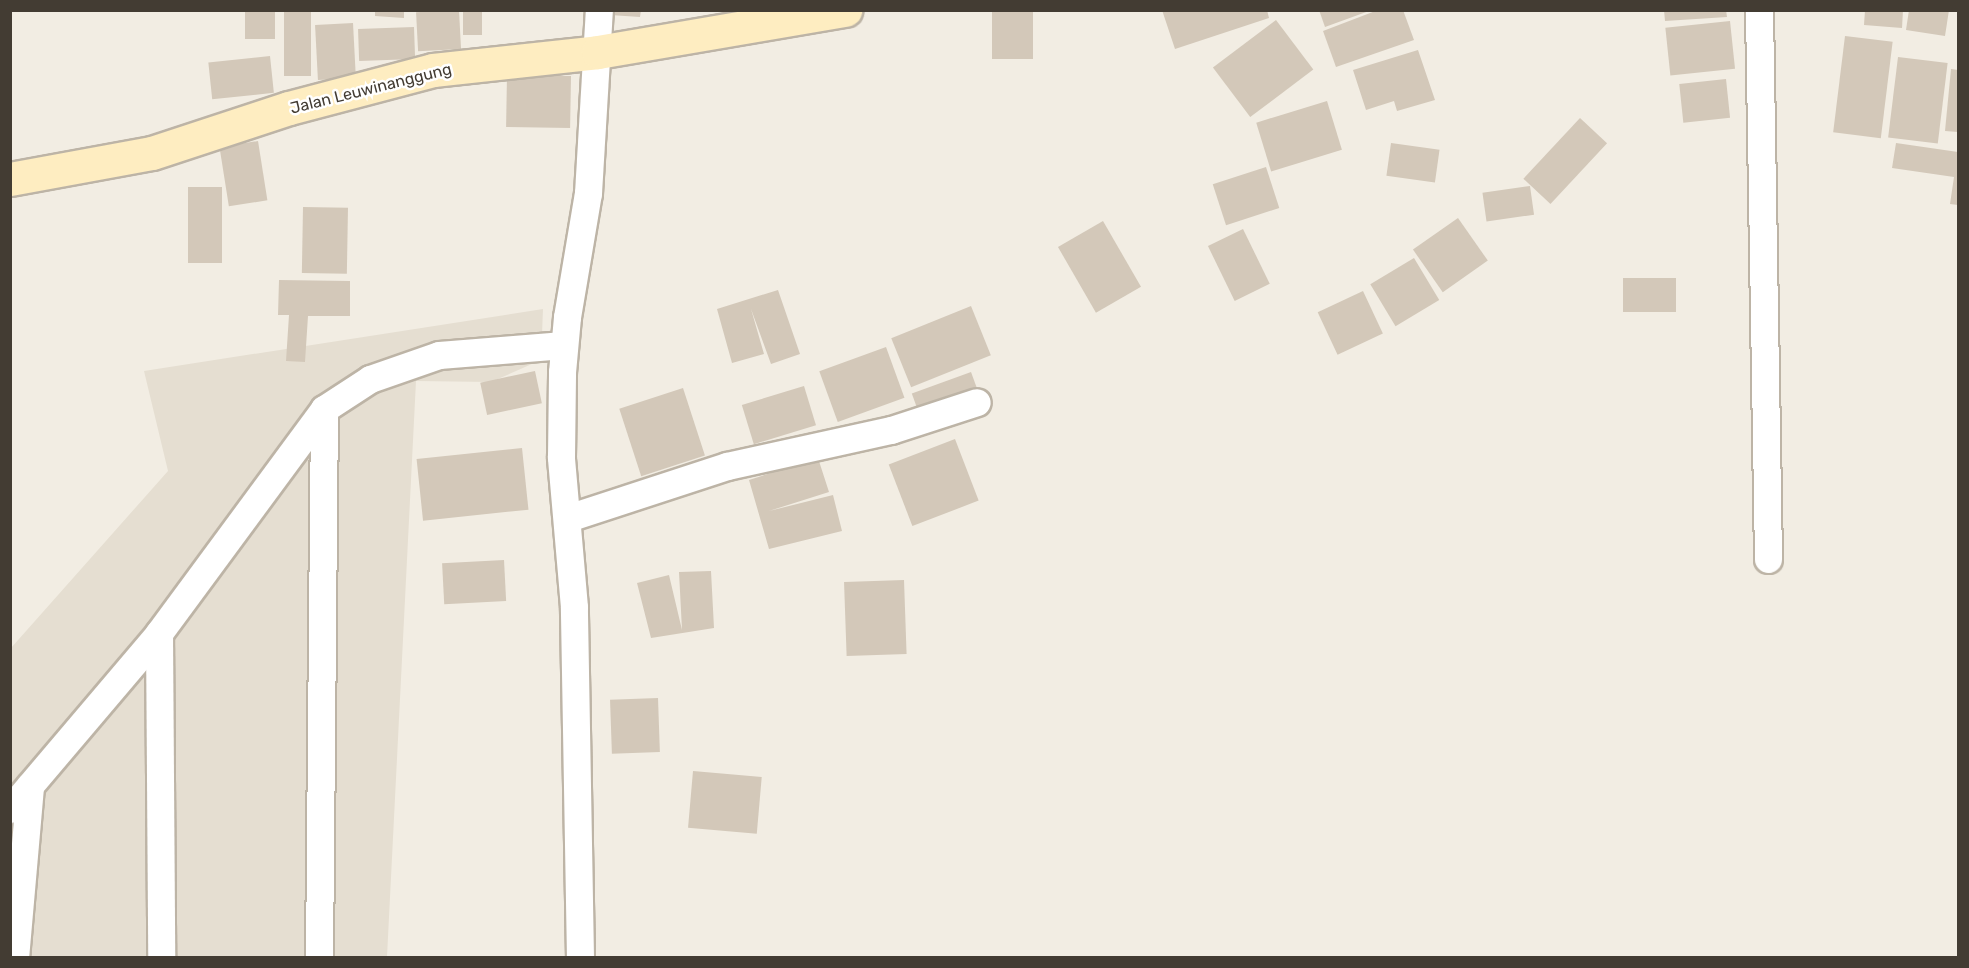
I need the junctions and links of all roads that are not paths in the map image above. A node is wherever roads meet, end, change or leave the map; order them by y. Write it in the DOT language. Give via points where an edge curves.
graph roads {
  1 [pos="599,10"];
  2 [pos="845,10"];
  3 [pos="1759,10"];
  4 [pos="598,52"];
  5 [pos="10,179"];
  6 [pos="564,345"];
  7 [pos="977,402"];
  8 [pos="324,409"];
  9 [pos="568,518"];
  10 [pos="1768,559"];
  11 [pos="159,633"];
  12 [pos="30,786"];
  13 [pos="10,809"];
  14 [pos="16,913"];
  15 [pos="15,957"];
  16 [pos="161,957"];
  17 [pos="319,957"];
  18 [pos="580,957"];
  1 -- 4 [label="street"];
  2 -- 4 [label="main road, Jalan Leuwinanggung"];
  3 -- 10 [label="street"];
  4 -- 5 [label="main road, Jalan Leuwinanggung" via="433,70 289,108 152,153"];
  4 -- 6 [label="street" via="588,193"];
  6 -- 8 [label="street" via="439,355 370,379"];
  6 -- 9 [label="street" via="561,457"];
  7 -- 9 [label="street" via="891,430 727,466"];
  8 -- 11 [label="street"];
  8 -- 17 [label="street"];
  9 -- 18 [label="street" via="574,607"];
  11 -- 12 [label="street"];
  11 -- 16 [label="street"];
  12 -- 13 [label="street"];
  12 -- 14 [label="street"];
  14 -- 15 [label="street"];
}
